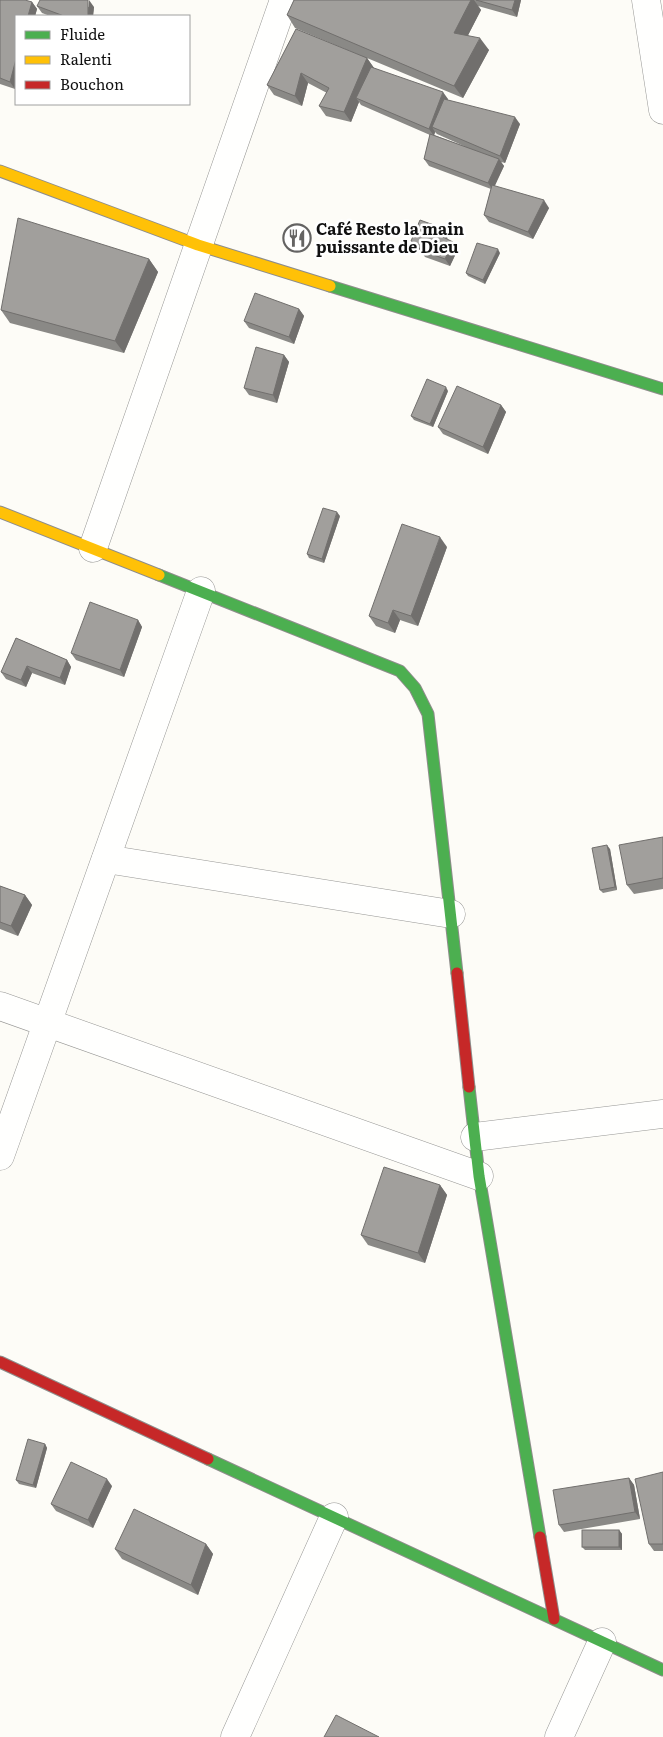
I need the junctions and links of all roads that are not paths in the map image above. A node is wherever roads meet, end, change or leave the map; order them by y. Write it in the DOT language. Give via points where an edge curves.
graph roads {
  1 [pos="284,0"];
  2 [pos="646,0"];
  3 [pos="663,107"];
  4 [pos="0,171"];
  5 [pos="198,244"];
  6 [pos="663,389"];
  7 [pos="0,512"];
  8 [pos="93,548"];
  9 [pos="201,591"];
  10 [pos="106,859"];
  11 [pos="451,914"];
  12 [pos="0,1006"];
  13 [pos="48,1024"];
  14 [pos="663,1114"];
  15 [pos="475,1137"];
  16 [pos="0,1156"];
  17 [pos="479,1176"];
  18 [pos="0,1362"];
  19 [pos="334,1517"];
  20 [pos="554,1619"];
  21 [pos="602,1642"];
  22 [pos="663,1670"];
  23 [pos="235,1737"];
  24 [pos="559,1737"];
  1 -- 5 [label="street"];
  2 -- 3 [label="street"];
  4 -- 5 [label="street"];
  5 -- 6 [label="street"];
  5 -- 8 [label="street"];
  7 -- 8 [label="street"];
  8 -- 9 [label="street"];
  9 -- 10 [label="street"];
  9 -- 11 [label="street" via="400,672 415,688 428,714"];
  10 -- 11 [label="street"];
  10 -- 13 [label="street"];
  11 -- 15 [label="street"];
  12 -- 13 [label="street"];
  13 -- 16 [label="street"];
  13 -- 17 [label="street"];
  14 -- 15 [label="street"];
  15 -- 17 [label="street"];
  17 -- 20 [label="street"];
  18 -- 19 [label="street"];
  19 -- 20 [label="street"];
  19 -- 23 [label="street"];
  20 -- 21 [label="street"];
  21 -- 22 [label="street"];
  21 -- 24 [label="street"];
}
